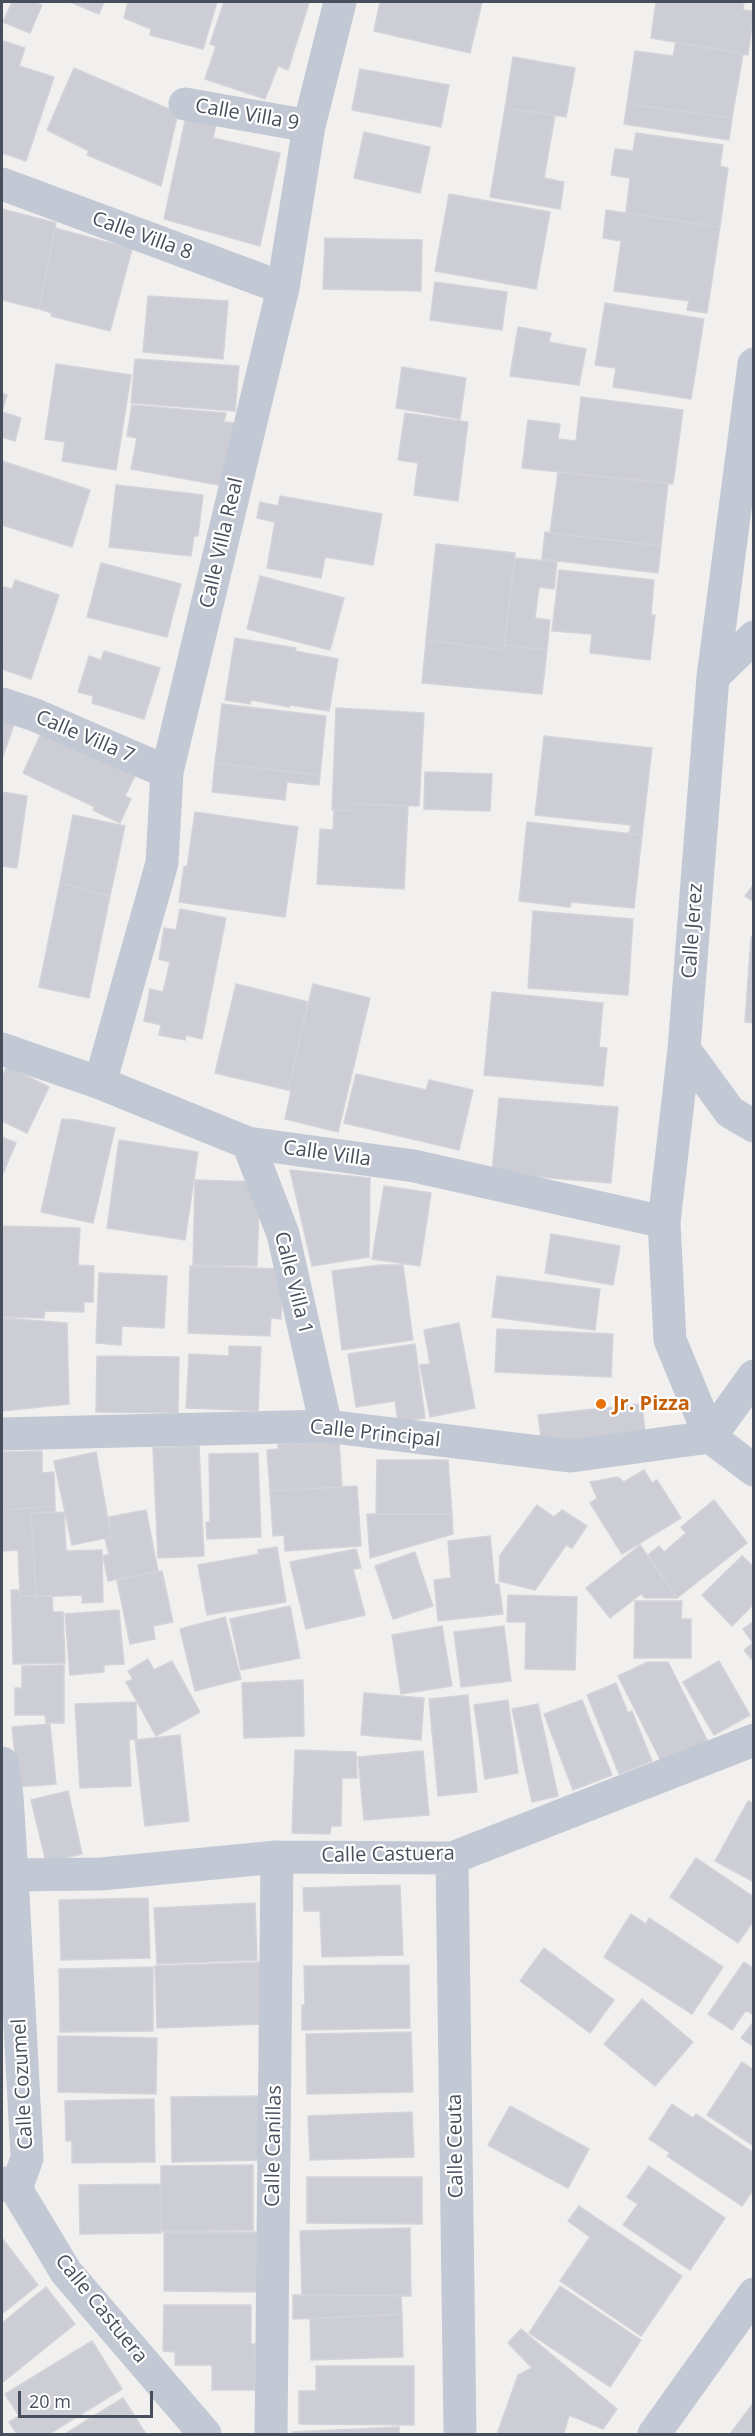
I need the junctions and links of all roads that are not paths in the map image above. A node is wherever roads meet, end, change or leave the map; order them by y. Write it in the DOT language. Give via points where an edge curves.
graph roads {
  1 [pos="340,2"];
  2 [pos="185,104"];
  3 [pos="309,126"];
  4 [pos="2,184"];
  5 [pos="282,288"];
  6 [pos="753,364"];
  7 [pos="753,637"];
  8 [pos="713,677"];
  9 [pos="2,704"];
  10 [pos="167,772"];
  11 [pos="2,1049"];
  12 [pos="684,1049"];
  13 [pos="100,1083"];
  14 [pos="753,1125"];
  15 [pos="248,1143"];
  16 [pos="664,1222"];
  17 [pos="753,1376"];
  18 [pos="326,1426"];
  19 [pos="2,1434"];
  20 [pos="710,1437"];
  21 [pos="753,1470"];
  22 [pos="753,1740"];
  23 [pos="2,1763"];
  24 [pos="277,1857"];
  25 [pos="452,1858"];
  26 [pos="7,1875"];
  27 [pos="9,2186"];
  28 [pos="753,2294"];
  29 [pos="205,2434"];
  30 [pos="272,2434"];
  31 [pos="460,2434"];
  32 [pos="654,2434"];
  1 -- 3 [label="street, Calle Villa Real"];
  2 -- 3 [label="street, Calle Villa 9"];
  3 -- 5 [label="street, Calle Villa Real"];
  4 -- 5 [label="street, Calle Villa 8"];
  5 -- 10 [label="street, Calle Villa Real"];
  6 -- 8 [label="street, Calle Jerez"];
  7 -- 8 [label="street"];
  8 -- 12 [label="street, Calle Jerez"];
  9 -- 10 [label="street, Calle Villa 7"];
  10 -- 13 [label="street, Calle Villa Real" via="162,863"];
  11 -- 13 [label="street, Calle Villa"];
  12 -- 14 [label="street" via="730,1112"];
  12 -- 16 [label="street, Calle Jerez"];
  13 -- 15 [label="street, Calle Villa"];
  15 -- 16 [label="street, Calle Villa" via="414,1166"];
  15 -- 18 [label="street, Calle Villa 1" via="283,1234"];
  16 -- 20 [label="street, Calle Jerez" via="670,1340"];
  17 -- 20 [label="street"];
  18 -- 19 [label="street, Calle Principal"];
  18 -- 20 [label="street, Calle Principal" via="571,1456"];
  20 -- 21 [label="street"];
  22 -- 25 [label="street, Calle Castuera"];
  23 -- 26 [label="street, Calle Cozumel"];
  24 -- 25 [label="street, Calle Castuera"];
  24 -- 26 [label="street, Calle Castuera" via="101,1874"];
  24 -- 30 [label="street, Calle Canillas"];
  25 -- 31 [label="street, Calle Ceuta"];
  26 -- 27 [label="street, Calle Cozumel" via="27,2158"];
  27 -- 29 [label="street, Calle Castuera" via="66,2272"];
  28 -- 32 [label="street"];
}
